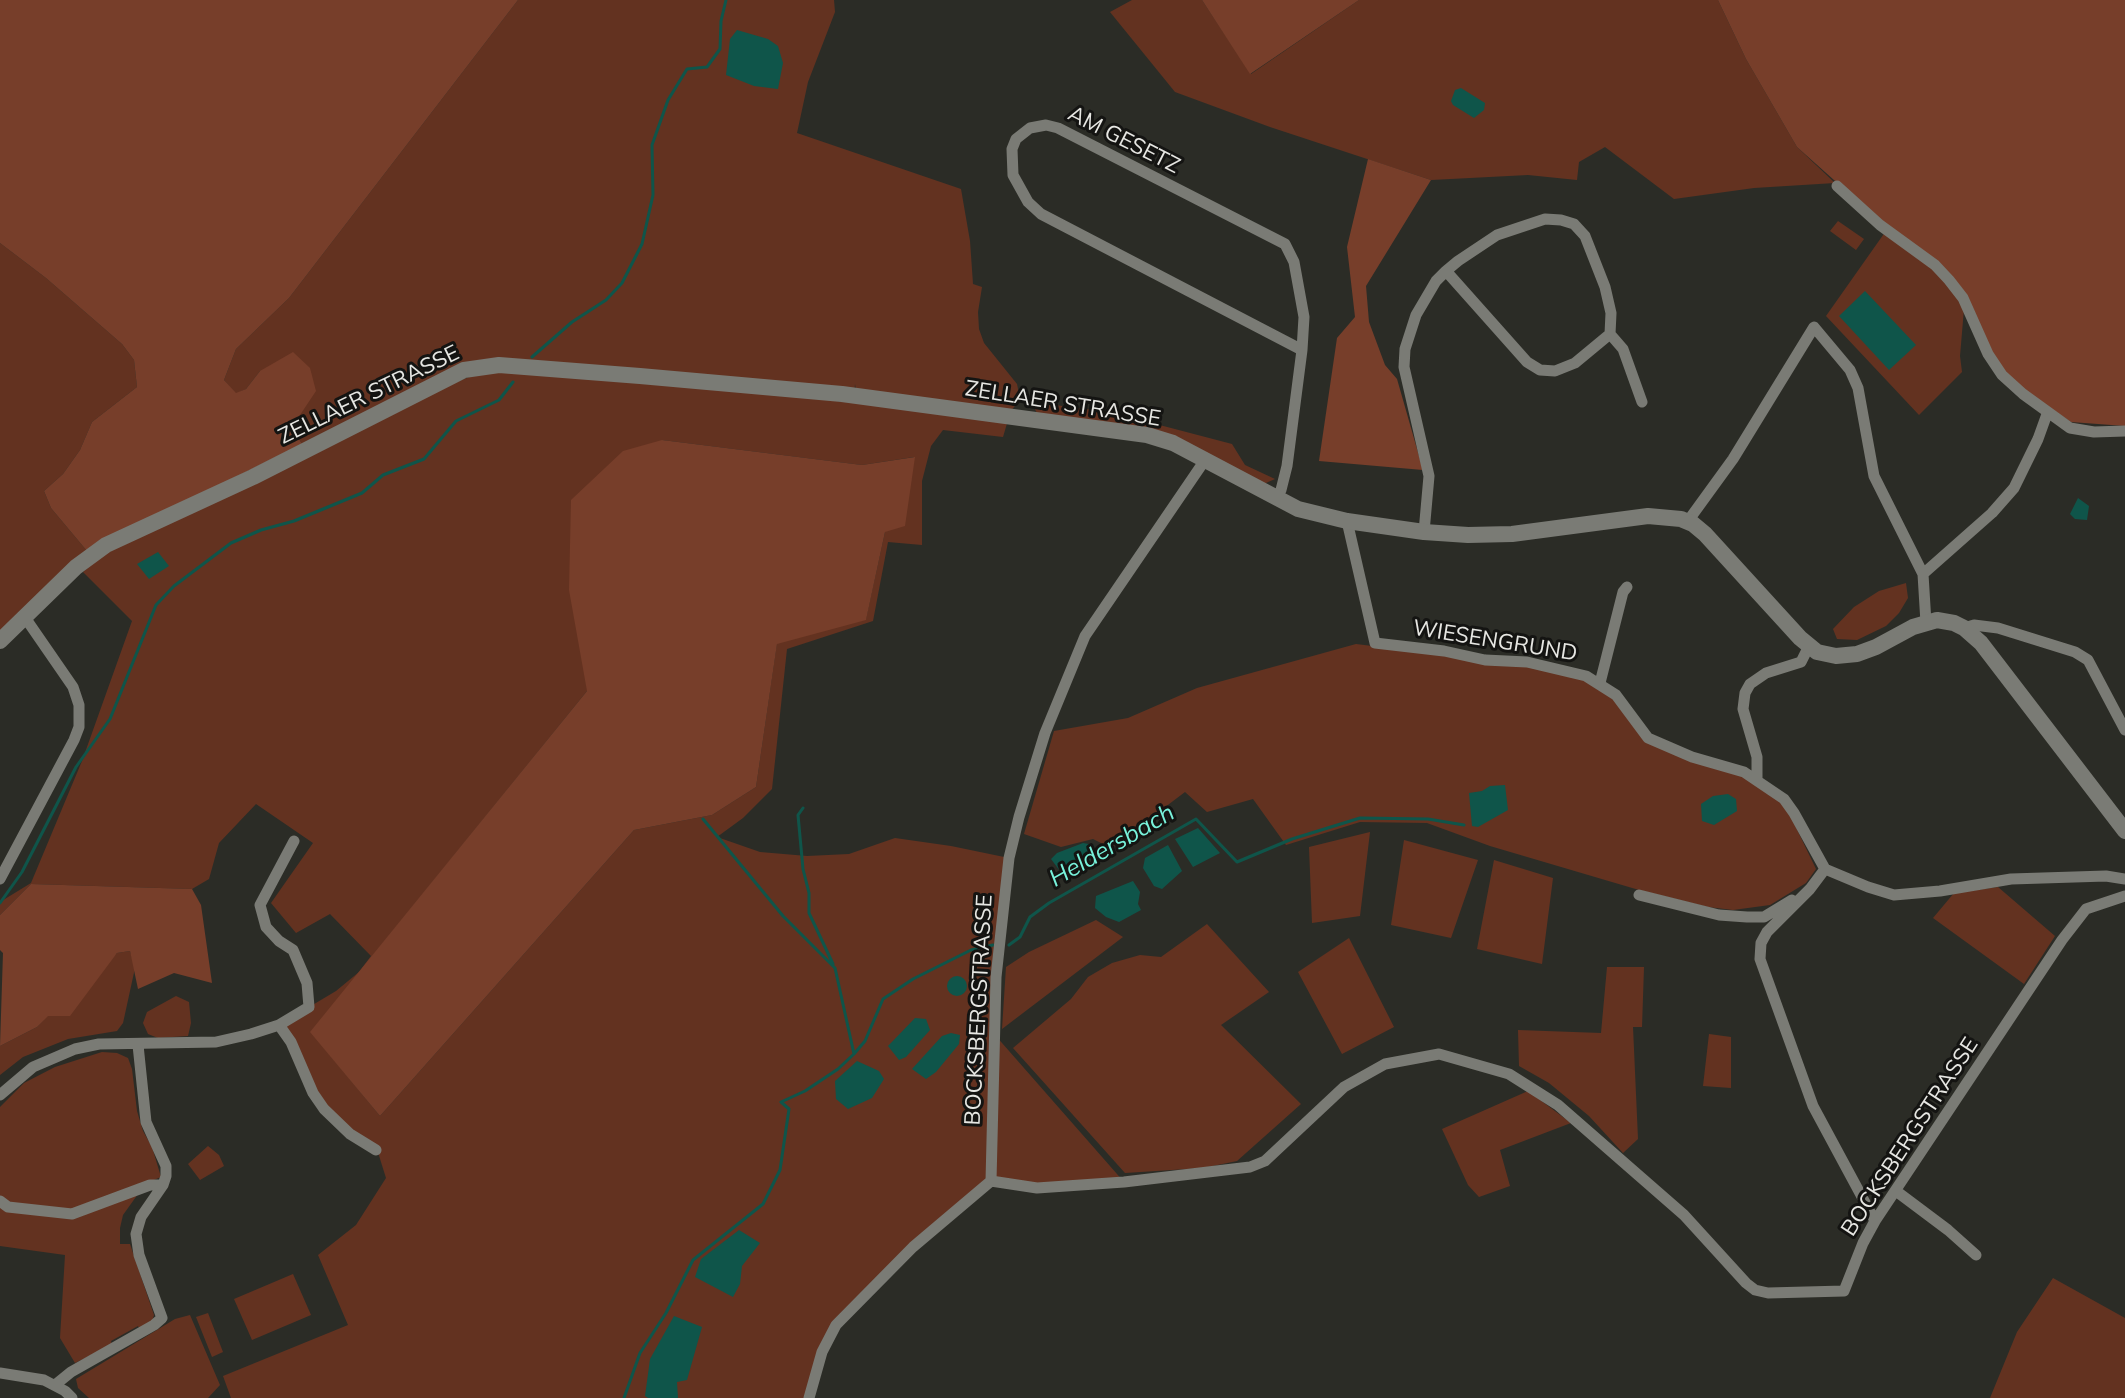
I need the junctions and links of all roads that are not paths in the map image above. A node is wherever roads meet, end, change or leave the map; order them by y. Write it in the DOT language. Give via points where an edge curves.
graph roads {
  1 [pos="1837,186"];
  2 [pos="1446,271"];
  3 [pos="1610,334"];
  4 [pos="1302,350"];
  5 [pos="1642,402"];
  6 [pos="2047,414"];
  7 [pos="2125,431"];
  8 [pos="1205,460"];
  9 [pos="1275,499"];
  10 [pos="1347,521"];
  11 [pos="1688,521"];
  12 [pos="1424,532"];
  13 [pos="1923,574"];
  14 [pos="1627,587"];
  15 [pos="24,616"];
  16 [pos="1926,623"];
  17 [pos="1964,628"];
  18 [pos="0,641"];
  19 [pos="1809,646"];
  20 [pos="1600,683"];
  21 [pos="2125,730"];
  22 [pos="1757,779"];
  23 [pos="2125,831"];
  24 [pos="294,841"];
  25 [pos="1825,869"];
  26 [pos="0,879"];
  27 [pos="2125,879"];
  28 [pos="1810,889"];
  29 [pos="1639,895"];
  30 [pos="2125,896"];
  31 [pos="279,1025"];
  32 [pos="138,1045"];
  33 [pos="0,1095"];
  34 [pos="376,1150"];
  35 [pos="991,1181"];
  36 [pos="163,1185"];
  37 [pos="1896,1191"];
  38 [pos="0,1201"];
  39 [pos="1875,1221"];
  40 [pos="1976,1255"];
  41 [pos="0,1373"];
  42 [pos="55,1385"];
  43 [pos="72,1398"];
  44 [pos="809,1398"];
  1 -- 6 [label="street" via="1949,280 2002,375"];
  2 -- 3 [label="street" via="1540,370 1575,363"];
  2 -- 3 [label="street" via="1510,228 1545,219 1569,222 1583,233 1603,282"];
  2 -- 12 [label="street" via="1420,306 1405,349 1406,385 1429,476"];
  3 -- 5 [label="street" via="1623,349"];
  4 -- 4 [label="street, AM GESETZ" via="1304,317 1294,262 1285,244 1058,128 1030,128 1016,139 1013,175 1041,214"];
  4 -- 9 [label="street, AM GESETZ" via="1287,466"];
  6 -- 7 [label="street" via="2080,431"];
  6 -- 13 [label="street" via="2014,488"];
  8 -- 9 [label="street, ZELLAER STRASSE"];
  8 -- 15 [label="street, ZELLAER STRASSE" via="1147,435 854,396 487,365 464,370 106,545"];
  8 -- 35 [label="street, BOCKSBERGSTRASSE" via="1085,636 1045,733 1019,817 1009,858 996,977"];
  9 -- 10 [label="street, ZELLAER STRASSE"];
  10 -- 12 [label="street, ZELLAER STRASSE"];
  10 -- 20 [label="street, WIESENGRUND" via="1375,643 1527,662"];
  11 -- 12 [label="street, ZELLAER STRASSE" via="1661,515 1512,534"];
  11 -- 13 [label="street" via="1814,327 1850,370 1858,388 1874,476"];
  11 -- 19 [label="street"];
  13 -- 16 [label="street"];
  14 -- 20 [label="street"];
  15 -- 18 [label="street, ZELLAER STRASSE"];
  15 -- 26 [label="street" via="73,687 79,727"];
  16 -- 17 [label="street" via="1946,621"];
  16 -- 19 [label="street" via="1857,654 1830,656"];
  17 -- 21 [label="street" via="1998,628 2088,660"];
  17 -- 23 [label="street"];
  19 -- 22 [label="street" via="1801,662 1766,673 1745,693 1743,709 1757,757"];
  20 -- 22 [label="street, WIESENGRUND" via="1616,695 1648,738"];
  22 -- 25 [label="street, WIESENGRUND" via="1784,799"];
  24 -- 31 [label="street" via="260,905 266,927 293,950 307,983 309,1007"];
  25 -- 27 [label="street" via="1894,895 2011,879"];
  25 -- 28 [label="street"];
  28 -- 29 [label="street" via="1764,917 1719,915"];
  28 -- 39 [label="street" via="1767,932 1760,959 1813,1106"];
  30 -- 37 [label="street, BOCKSBERGSTRASSE" via="2086,909"];
  31 -- 32 [label="street" via="216,1042"];
  31 -- 34 [label="street" via="324,1109"];
  32 -- 33 [label="street" via="75,1049 33,1067"];
  32 -- 36 [label="street" via="146,1122 166,1166"];
  35 -- 39 [label="street, BOCKSBERGSTRASSE" via="1037,1188 1250,1167 1265,1161 1344,1087 1385,1064 1439,1054 1509,1074 1558,1105 1684,1215 1755,1290 1844,1291"];
  35 -- 44 [label="street" via="913,1247 836,1325"];
  36 -- 38 [label="street" via="72,1214 8,1207"];
  36 -- 42 [label="street" via="136,1234 162,1318"];
  37 -- 39 [label="street, BOCKSBERGSTRASSE"];
  37 -- 40 [label="street"];
  41 -- 42 [label="street"];
  42 -- 43 [label="street"];
}
